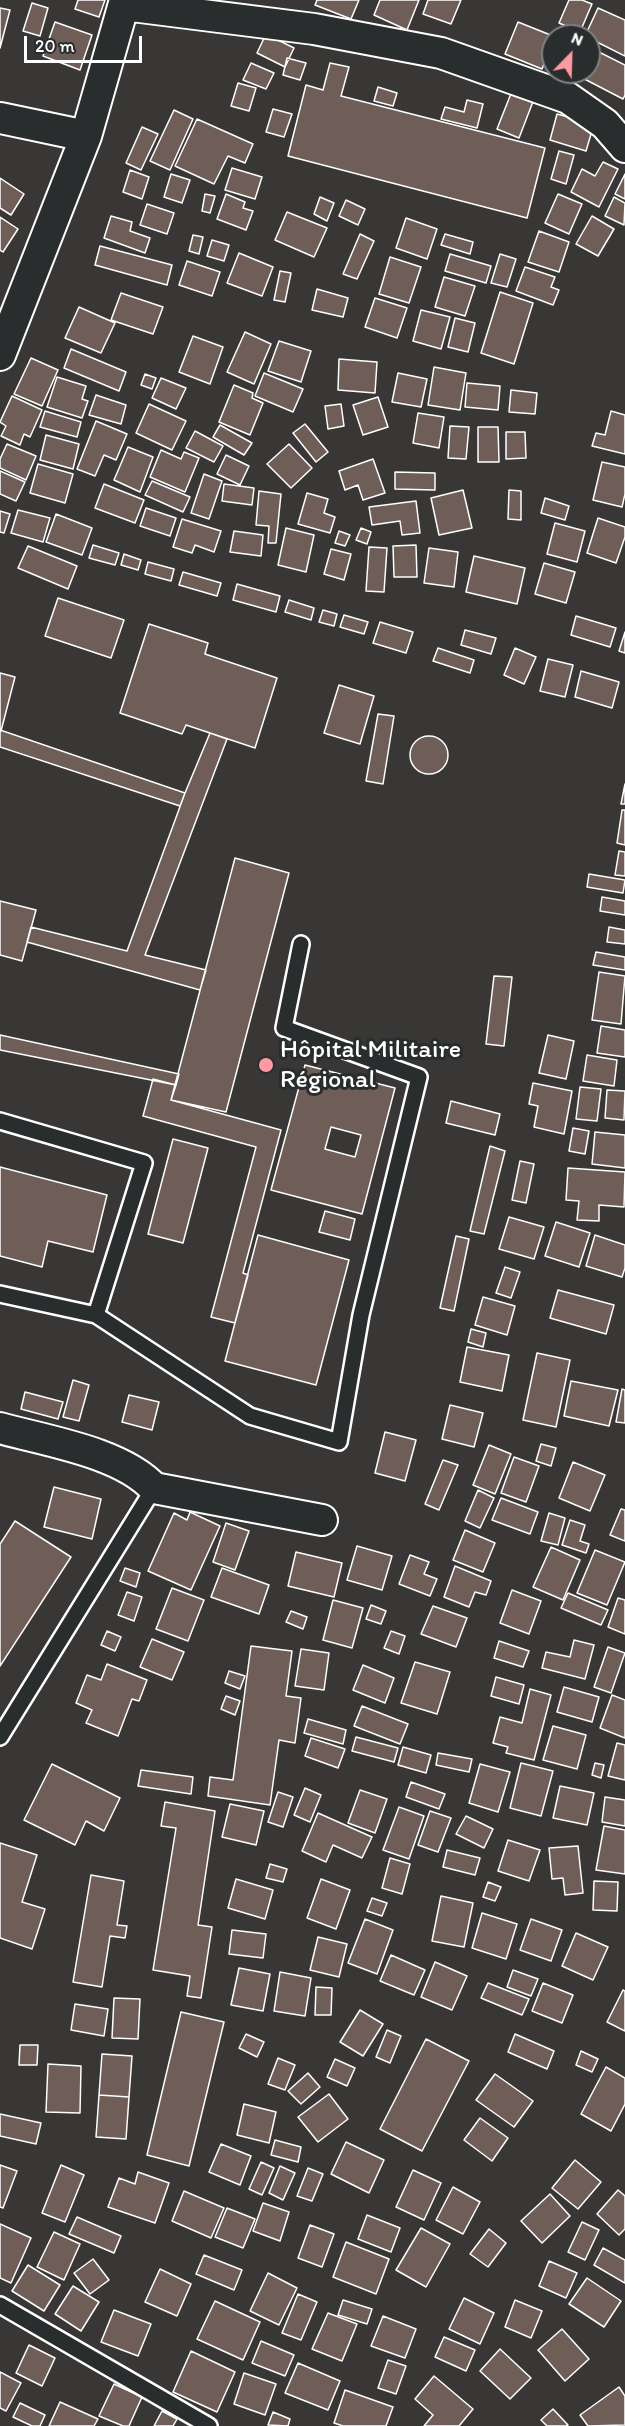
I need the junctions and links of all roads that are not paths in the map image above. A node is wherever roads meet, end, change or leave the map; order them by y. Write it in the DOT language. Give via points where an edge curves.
graph roads {
  1 [pos="125,2"];
  2 [pos="0,118"];
  3 [pos="86,136"];
  4 [pos="625,147"];
  5 [pos="0,355"];
  6 [pos="301,944"];
  7 [pos="0,1121"];
  8 [pos="0,1294"];
  9 [pos="96,1315"];
  10 [pos="0,1428"];
  11 [pos="154,1488"];
  12 [pos="322,1520"];
  13 [pos="0,1737"];
  14 [pos="0,2306"];
  15 [pos="208,2426"];
  1 -- 3 [label="street"];
  1 -- 4 [label="street" via="314,29 441,53 568,98 605,124"];
  2 -- 3 [label="street"];
  3 -- 5 [label="street"];
  6 -- 9 [label="lane" via="284,1028 419,1077 361,1315 339,1442 250,1416"];
  7 -- 9 [label="lane" via="144,1163"];
  8 -- 9 [label="lane"];
  10 -- 11 [label="street" via="104,1457 142,1475"];
  11 -- 12 [label="street"];
  11 -- 13 [label="lane"];
  14 -- 15 [label="lane"];
}
